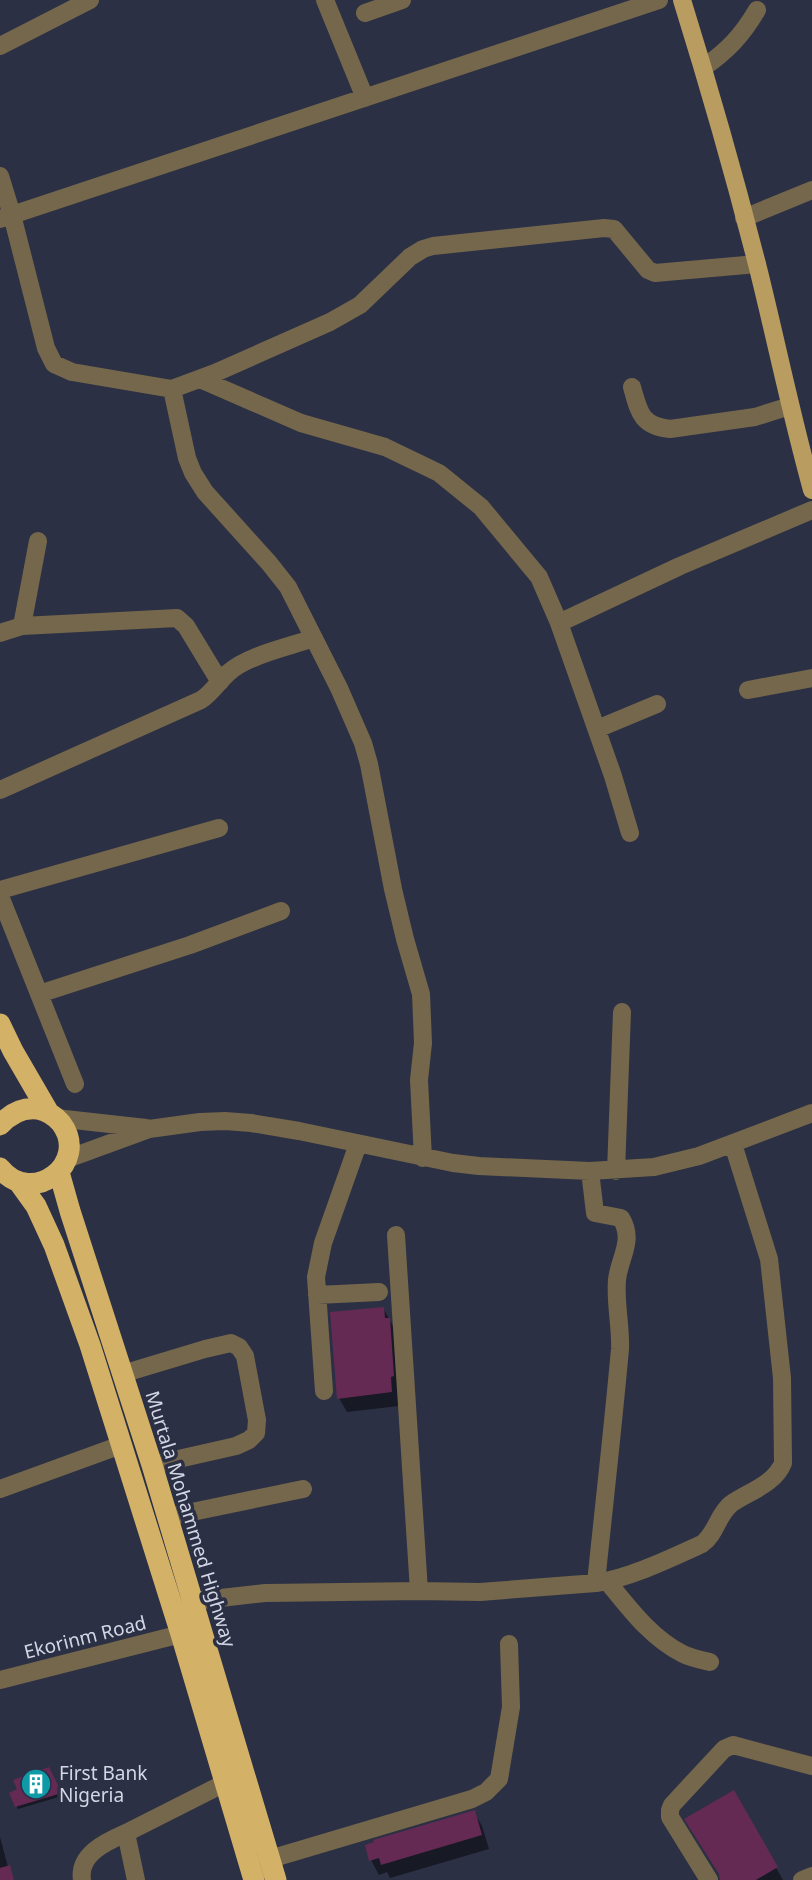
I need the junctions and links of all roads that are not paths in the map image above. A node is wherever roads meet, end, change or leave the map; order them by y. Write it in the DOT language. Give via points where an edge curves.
graph roads {
  1 [pos="90,0"];
  2 [pos="325,0"];
  3 [pos="402,0"];
  4 [pos="659,0"];
  5 [pos="682,0"];
  6 [pos="757,10"];
  7 [pos="365,13"];
  8 [pos="0,46"];
  9 [pos="703,68"];
  10 [pos="365,98"];
  11 [pos="0,176"];
  12 [pos="812,190"];
  13 [pos="6,217"];
  14 [pos="744,218"];
  15 [pos="757,264"];
  16 [pos="200,379"];
  17 [pos="632,387"];
  18 [pos="172,389"];
  19 [pos="790,406"];
  20 [pos="812,490"];
  21 [pos="812,510"];
  22 [pos="38,541"];
  23 [pos="559,623"];
  24 [pos="22,626"];
  25 [pos="0,633"];
  26 [pos="314,638"];
  27 [pos="812,678"];
  28 [pos="220,682"];
  29 [pos="748,690"];
  30 [pos="657,704"];
  31 [pos="597,729"];
  32 [pos="0,790"];
  33 [pos="219,828"];
  34 [pos="631,833"];
  35 [pos="0,890"];
  36 [pos="0,896"];
  37 [pos="281,911"];
  38 [pos="39,995"];
  39 [pos="622,1012"];
  40 [pos="0,1024"];
  41 [pos="75,1084"];
  42 [pos="812,1113"];
  43 [pos="52,1115"];
  44 [pos="0,1124"];
  45 [pos="149,1129"];
  46 [pos="358,1144"];
  47 [pos="733,1144"];
  48 [pos="423,1158"];
  49 [pos="63,1165"];
  50 [pos="0,1168"];
  51 [pos="590,1171"];
  52 [pos="615,1171"];
  53 [pos="18,1181"];
  54 [pos="396,1235"];
  55 [pos="379,1292"];
  56 [pos="317,1295"];
  57 [pos="122,1374"];
  58 [pos="324,1391"];
  59 [pos="121,1445"];
  60 [pos="152,1465"];
  61 [pos="0,1489"];
  62 [pos="303,1489"];
  63 [pos="168,1517"];
  64 [pos="602,1582"];
  65 [pos="419,1591"];
  66 [pos="194,1601"];
  67 [pos="181,1634"];
  68 [pos="509,1644"];
  69 [pos="710,1662"];
  70 [pos="0,1680"];
  71 [pos="812,1766"];
  72 [pos="225,1783"];
  73 [pos="126,1833"];
  74 [pos="270,1859"];
  75 [pos="812,1876"];
  76 [pos="82,1880"];
  77 [pos="136,1880"];
  78 [pos="254,1880"];
  79 [pos="276,1880"];
  80 [pos="709,1880"];
  81 [pos="802,1880"];
  1 -- 8 [label="street"];
  2 -- 10 [label="street"];
  3 -- 7 [label="street"];
  4 -- 10 [label="street"];
  5 -- 9 [label="main road"];
  6 -- 9 [label="street" via="747,29"];
  9 -- 14 [label="main road"];
  10 -- 13 [label="street"];
  11 -- 13 [label="street"];
  12 -- 14 [label="street"];
  13 -- 18 [label="street" via="54,364 72,372"];
  14 -- 15 [label="main road"];
  15 -- 16 [label="street" via="655,273 614,229 604,228 433,246 410,257 360,305 330,323"];
  15 -- 19 [label="main road"];
  16 -- 18 [label="street"];
  16 -- 23 [label="street" via="302,423 385,446 439,473 481,507 539,577"];
  17 -- 19 [label="street" via="640,414 661,429 755,417"];
  18 -- 26 [label="street" via="193,473 288,587"];
  19 -- 20 [label="main road"];
  21 -- 23 [label="street"];
  22 -- 24 [label="street"];
  23 -- 31 [label="street"];
  24 -- 25 [label="street"];
  24 -- 28 [label="street" via="177,618"];
  26 -- 28 [label="street" via="256,657"];
  26 -- 48 [label="street" via="369,764 396,902 421,994"];
  27 -- 29 [label="street"];
  28 -- 32 [label="street" via="201,701"];
  30 -- 31 [label="street"];
  31 -- 34 [label="street"];
  33 -- 35 [label="street"];
  36 -- 38 [label="street"];
  37 -- 38 [label="street"];
  38 -- 41 [label="street"];
  39 -- 52 [label="street"];
  40 -- 43 [label="highway"];
  42 -- 47 [label="street"];
  43 -- 44 [label="highway" via="37,1109 19,1111"];
  43 -- 45 [label="street"];
  43 -- 49 [label="highway, Murtala Mohammed Highway" via="69,1142"];
  45 -- 46 [label="street" via="200,1122 251,1123"];
  45 -- 49 [label="street"];
  46 -- 48 [label="street"];
  46 -- 56 [label="street" via="323,1243"];
  47 -- 52 [label="street" via="654,1167"];
  47 -- 64 [label="street" via="769,1258 782,1378 783,1463 767,1482 724,1510 702,1544"];
  48 -- 51 [label="street" via="479,1166"];
  49 -- 53 [label="highway" via="40,1183"];
  49 -- 57 [label="highway, Murtala Mohammed Highway" via="70,1211"];
  50 -- 53 [label="highway"];
  51 -- 52 [label="street"];
  51 -- 64 [label="street" via="596,1213 621,1218 627,1236 617,1280 620,1347"];
  53 -- 59 [label="highway" via="54,1245"];
  54 -- 65 [label="street"];
  55 -- 56 [label="street"];
  56 -- 58 [label="street"];
  57 -- 60 [label="highway, Murtala Mohammed Highway"];
  57 -- 60 [label="street" via="231,1343 245,1356 256,1433 236,1446"];
  59 -- 61 [label="street"];
  59 -- 67 [label="highway"];
  60 -- 63 [label="highway, Murtala Mohammed Highway"];
  62 -- 63 [label="street"];
  63 -- 66 [label="highway, Murtala Mohammed Highway"];
  64 -- 65 [label="street" via="480,1592"];
  64 -- 69 [label="street" via="661,1639"];
  65 -- 66 [label="street" via="265,1593"];
  66 -- 74 [label="highway, Murtala Mohammed Highway"];
  67 -- 70 [label="street, Ekorinm Road"];
  67 -- 72 [label="highway"];
  68 -- 74 [label="street" via="511,1707 499,1779 486,1792"];
  71 -- 80 [label="street" via="733,1745 672,1805 670,1817"];
  72 -- 73 [label="street"];
  72 -- 78 [label="highway"];
  73 -- 76 [label="street" via="86,1858"];
  73 -- 77 [label="street"];
  74 -- 79 [label="highway, Murtala Mohammed Highway"];
  75 -- 81 [label="street"];
}
